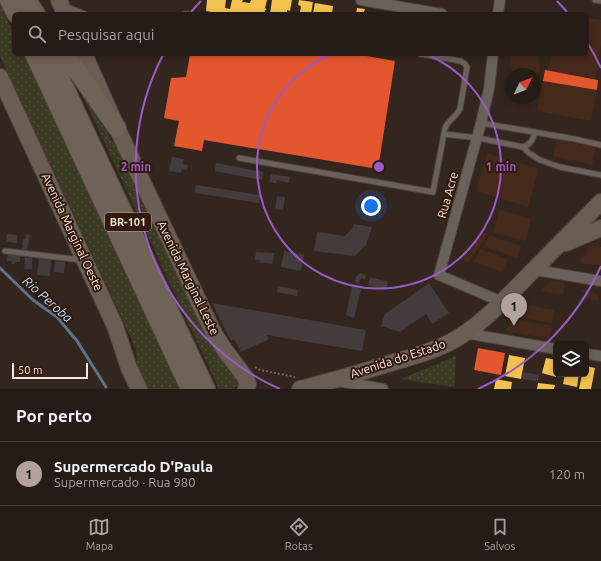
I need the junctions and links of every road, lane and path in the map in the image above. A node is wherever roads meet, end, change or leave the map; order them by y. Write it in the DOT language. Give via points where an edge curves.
graph roads {
  1 [pos="9,0"];
  2 [pos="25,0"];
  3 [pos="361,0"];
  4 [pos="500,0"];
  5 [pos="595,0"];
  6 [pos="601,1"];
  7 [pos="62,6"];
  8 [pos="15,12"];
  9 [pos="30,12"];
  10 [pos="34,12"];
  11 [pos="79,12"];
  12 [pos="430,12"];
  13 [pos="498,12"];
  14 [pos="35,56"];
  15 [pos="51,56"];
  16 [pos="66,56"];
  17 [pos="85,56"];
  18 [pos="431,56"];
  19 [pos="493,56"];
  20 [pos="0,77"];
  21 [pos="481,123"];
  22 [pos="117,128"];
  23 [pos="535,132"];
  24 [pos="444,134"];
  25 [pos="478,138"];
  26 [pos="601,145"];
  27 [pos="523,147"];
  28 [pos="239,158"];
  29 [pos="601,175"];
  30 [pos="601,202"];
  31 [pos="598,231"];
  32 [pos="557,247"];
  33 [pos="5,251"];
  34 [pos="85,260"];
  35 [pos="535,270"];
  36 [pos="601,281"];
  37 [pos="502,302"];
  38 [pos="465,333"];
  39 [pos="553,348"];
  40 [pos="589,354"];
  41 [pos="601,356"];
  42 [pos="253,367"];
  43 [pos="129,368"];
  44 [pos="299,383"];
  45 [pos="329,384"];
  46 [pos="127,389"];
  47 [pos="139,389"];
  48 [pos="190,389"];
  49 [pos="206,389"];
  50 [pos="246,389"];
  51 [pos="383,389"];
  1 -- 8 [label="highway"];
  2 -- 9 [label="highway"];
  2 -- 10 [label="highway"];
  3 -- 12 [label="street"];
  4 -- 13 [label="street"];
  5 -- 6 [label="lane"];
  7 -- 11 [label="lane"];
  14 -- 48 [label="highway, BR-101"];
  15 -- 49 [label="highway, BR-101"];
  16 -- 22 [label="highway"];
  17 -- 22 [label="main road, Avenida Marginal Leste"];
  18 -- 24 [label="lane" via="460,61 467,67 460,109 448,122"];
  19 -- 21 [label="street, Rua Acre"];
  20 -- 34 [label="main road, Avenida Marginal Oeste"];
  21 -- 23 [label="lane"];
  21 -- 25 [label="street, Rua Acre"];
  22 -- 50 [label="main road, Avenida Marginal Leste" via="215,335 245,377 248,384"];
  23 -- 26 [label="lane"];
  23 -- 27 [label="lane" via="530,143"];
  24 -- 25 [label="lane"];
  24 -- 28 [label="lane" via="433,192"];
  25 -- 27 [label="lane"];
  25 -- 37 [label="street, Rua Acre" via="439,275"];
  27 -- 29 [label="lane" via="540,160"];
  30 -- 32 [label="main road, Avenida do Estado"];
  31 -- 32 [label="main road, Avenida do Estado"];
  32 -- 35 [label="main road, Avenida do Estado"];
  33 -- 34 [label="lane"];
  34 -- 43 [label="main road, Avenida Marginal Oeste" via="115,326"];
  35 -- 36 [label="street"];
  35 -- 37 [label="main road, Avenida do Estado"];
  37 -- 38 [label="main road, Avenida do Estado"];
  38 -- 39 [label="street"];
  38 -- 45 [label="main road, Avenida do Estado" via="425,353"];
  40 -- 41 [label="street"];
  42 -- 44 [label="path" via="292,377"];
  43 -- 46 [label="main road"];
  43 -- 47 [label="main road, Avenida Marginal Oeste"];
  44 -- 45 [label="main road, Avenida do Estado"];
  45 -- 51 [label="street"];
}
